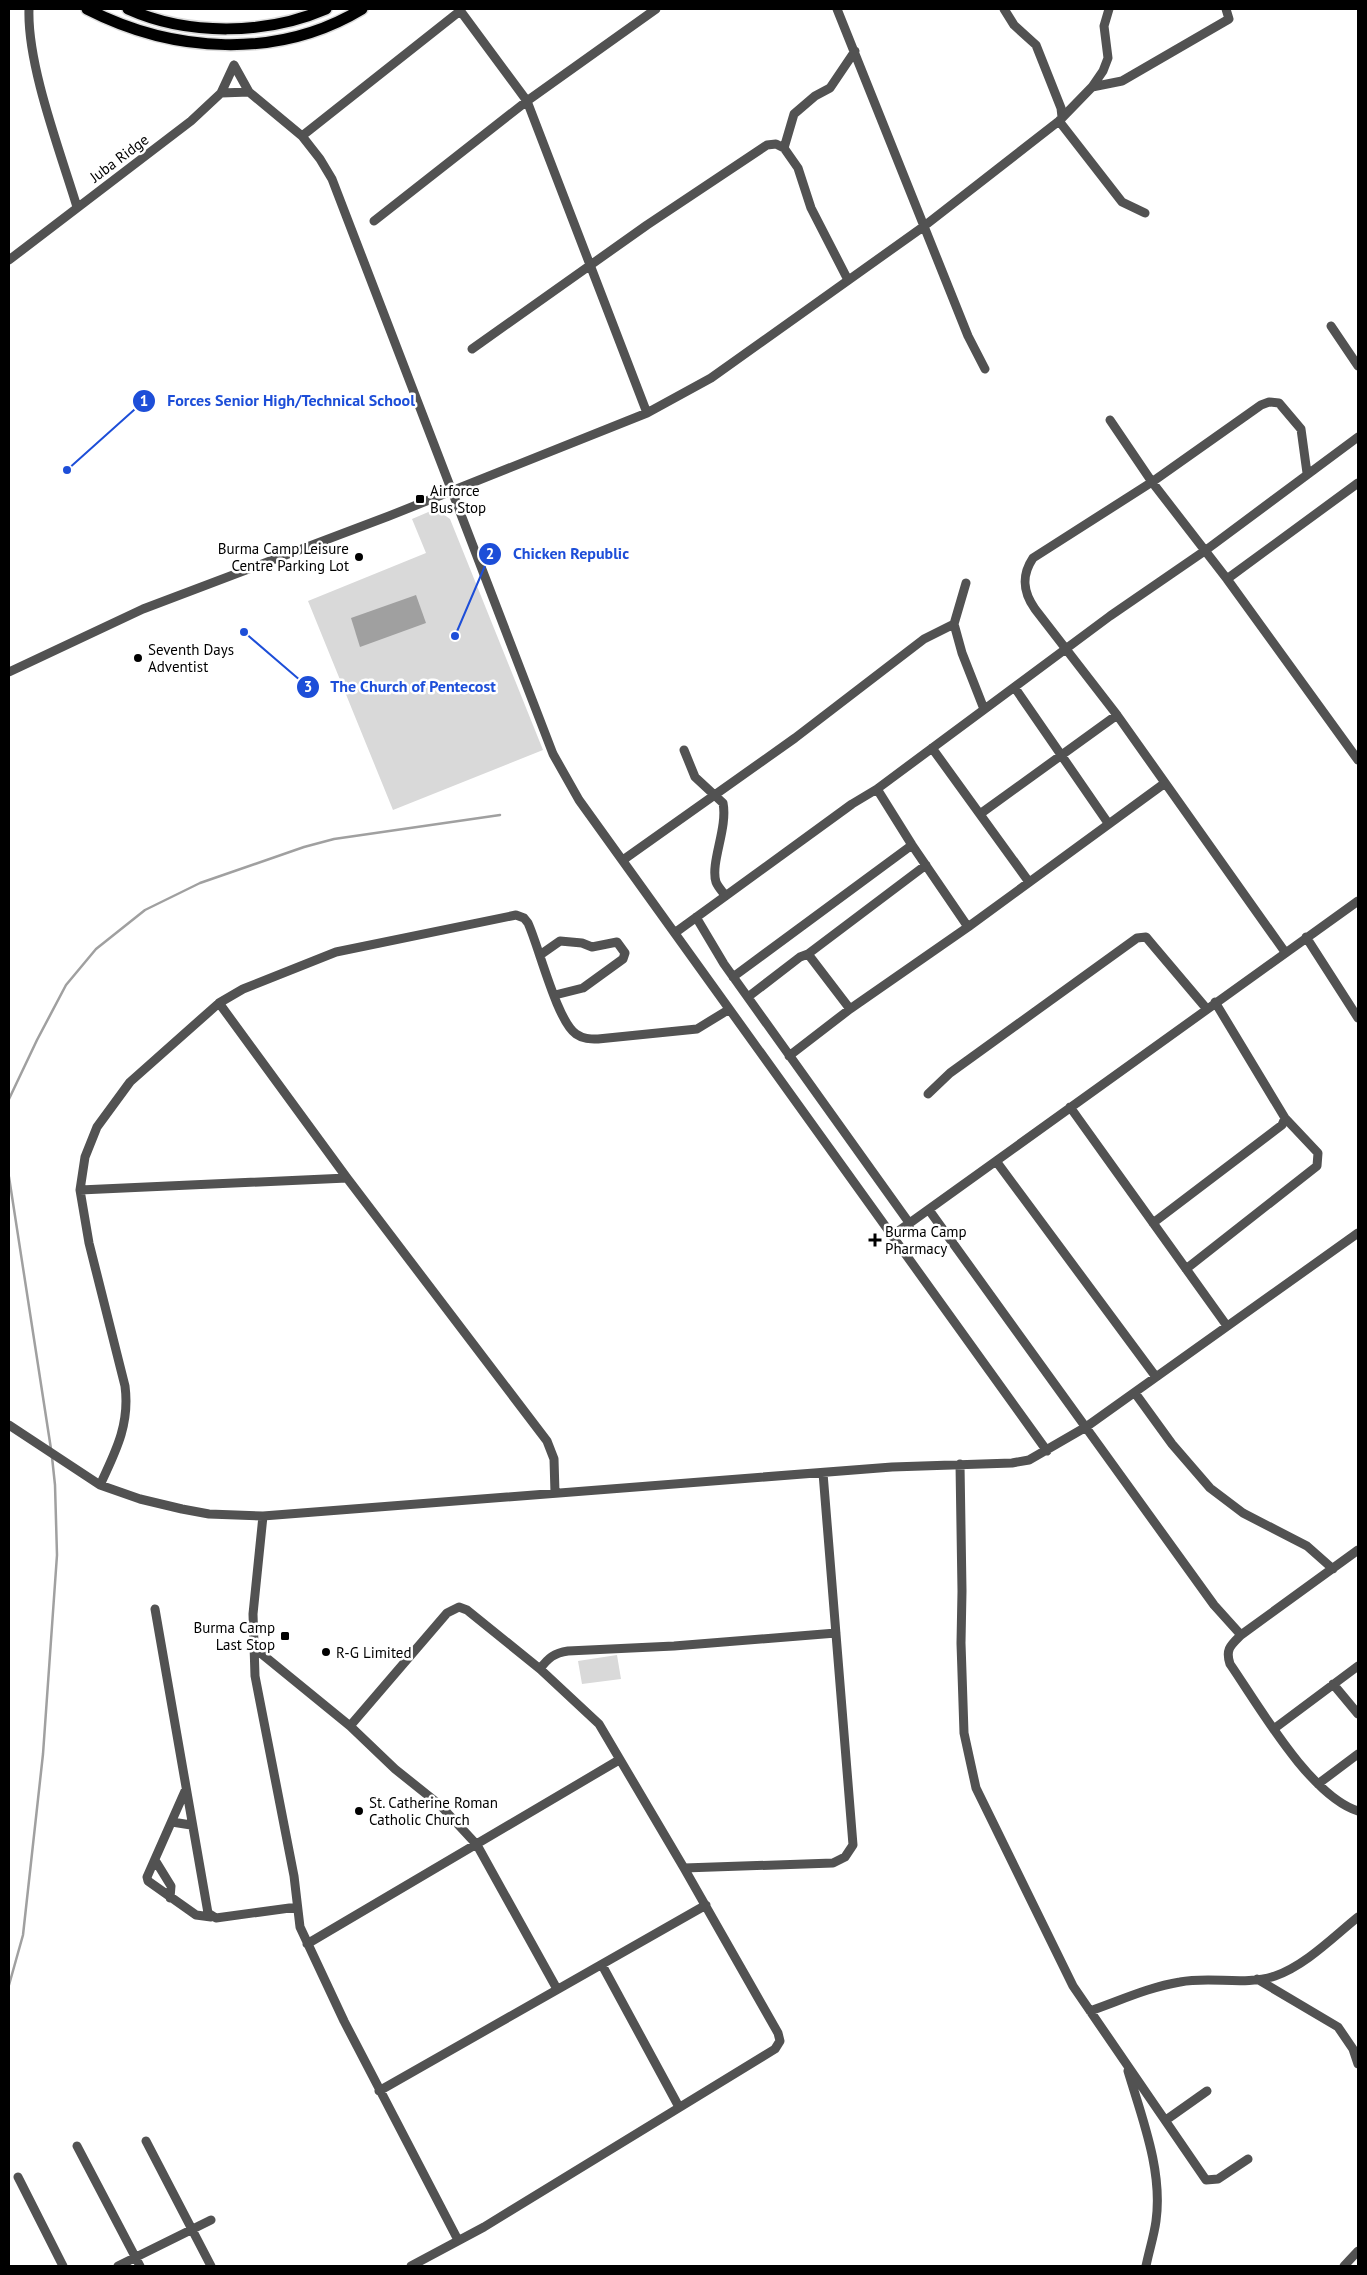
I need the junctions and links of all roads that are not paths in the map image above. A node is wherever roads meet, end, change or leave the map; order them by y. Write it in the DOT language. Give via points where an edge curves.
graph roads {
  1 [pos="30,9"];
  2 [pos="87,9"];
  3 [pos="128,9"];
  4 [pos="326,9"];
  5 [pos="362,9"];
  6 [pos="656,9"];
  7 [pos="837,9"];
  8 [pos="1004,9"];
  9 [pos="1109,9"];
  10 [pos="1226,9"];
  11 [pos="459,10"];
  12 [pos="855,51"];
  13 [pos="1092,87"];
  14 [pos="249,92"];
  15 [pos="220,93"];
  16 [pos="527,101"];
  17 [pos="1061,119"];
  18 [pos="302,136"];
  19 [pos="784,148"];
  20 [pos="77,207"];
  21 [pos="1145,213"];
  22 [pos="374,221"];
  23 [pos="923,227"];
  24 [pos="9,260"];
  25 [pos="590,265"];
  26 [pos="848,280"];
  27 [pos="1331,326"];
  28 [pos="472,349"];
  29 [pos="1358,366"];
  30 [pos="985,369"];
  31 [pos="647,413"];
  32 [pos="1110,420"];
  33 [pos="1358,437"];
  34 [pos="1307,473"];
  35 [pos="1152,482"];
  36 [pos="1358,483"];
  37 [pos="450,492"];
  38 [pos="1206,550"];
  39 [pos="1227,579"];
  40 [pos="966,583"];
  41 [pos="954,624"];
  42 [pos="1066,650"];
  43 [pos="9,672"];
  44 [pos="1015,688"];
  45 [pos="984,709"];
  46 [pos="1117,715"];
  47 [pos="932,748"];
  48 [pos="684,750"];
  49 [pos="1061,755"];
  50 [pos="1358,760"];
  51 [pos="1165,783"];
  52 [pos="877,789"];
  53 [pos="716,795"];
  54 [pos="980,814"];
  55 [pos="1108,824"];
  56 [pos="912,845"];
  57 [pos="623,860"];
  58 [pos="926,865"];
  59 [pos="1029,882"];
  60 [pos="725,895"];
  61 [pos="1358,901"];
  62 [pos="696,917"];
  63 [pos="968,927"];
  64 [pos="676,932"];
  65 [pos="1306,937"];
  66 [pos="1285,952"];
  67 [pos="808,954"];
  68 [pos="540,955"];
  69 [pos="733,977"];
  70 [pos="555,995"];
  71 [pos="748,997"];
  72 [pos="1215,1002"];
  73 [pos="219,1003"];
  74 [pos="1206,1008"];
  75 [pos="850,1009"];
  76 [pos="728,1010"];
  77 [pos="1358,1018"];
  78 [pos="790,1056"];
  79 [pos="928,1094"];
  80 [pos="1070,1107"];
  81 [pos="1285,1118"];
  82 [pos="996,1162"];
  83 [pos="346,1178"];
  84 [pos="80,1190"];
  85 [pos="930,1210"];
  86 [pos="1153,1223"];
  87 [pos="910,1224"];
  88 [pos="1358,1233"];
  89 [pos="893,1236"];
  90 [pos="1186,1269"];
  91 [pos="1227,1326"];
  92 [pos="1156,1377"];
  93 [pos="1135,1393"];
  94 [pos="9,1425"];
  95 [pos="1086,1427"];
  96 [pos="1047,1451"];
  97 [pos="960,1464"];
  98 [pos="823,1473"];
  99 [pos="100,1485"];
  100 [pos="556,1493"];
  101 [pos="263,1516"];
  102 [pos="1356,1555"];
  103 [pos="1333,1568"];
  104 [pos="155,1609"];
  105 [pos="836,1633"];
  106 [pos="1241,1634"];
  107 [pos="252,1646"];
  108 [pos="1358,1666"];
  109 [pos="540,1669"];
  110 [pos="1333,1684"];
  111 [pos="1358,1714"];
  112 [pos="350,1726"];
  113 [pos="1275,1728"];
  114 [pos="1358,1754"];
  115 [pos="619,1760"];
  116 [pos="1318,1784"];
  117 [pos="185,1791"];
  118 [pos="1358,1812"];
  119 [pos="172,1822"];
  120 [pos="192,1825"];
  121 [pos="477,1845"];
  122 [pos="154,1860"];
  123 [pos="684,1868"];
  124 [pos="170,1898"];
  125 [pos="706,1904"];
  126 [pos="297,1907"];
  127 [pos="211,1917"];
  128 [pos="1358,1917"];
  129 [pos="307,1944"];
  130 [pos="602,1965"];
  131 [pos="1258,1979"];
  132 [pos="557,1989"];
  133 [pos="1090,2011"];
  134 [pos="1125,2064"];
  135 [pos="1358,2064"];
  136 [pos="379,2091"];
  137 [pos="1207,2091"];
  138 [pos="679,2107"];
  139 [pos="1166,2120"];
  140 [pos="146,2141"];
  141 [pos="77,2146"];
  142 [pos="1248,2159"];
  143 [pos="18,2177"];
  144 [pos="211,2220"];
  145 [pos="192,2229"];
  146 [pos="458,2240"];
  147 [pos="1358,2251"];
  148 [pos="135,2257"];
  149 [pos="63,2266"];
  150 [pos="118,2266"];
  151 [pos="140,2266"];
  152 [pos="211,2266"];
  153 [pos="411,2266"];
  154 [pos="1146,2266"];
  155 [pos="1344,2266"];
  1 -- 20 [label="street" via="29,26 40,80"];
  2 -- 5 [label="main road" via="151,36 232,45 261,44 305,34"];
  3 -- 4 [label="main road" via="172,22 224,28 276,25"];
  6 -- 16 [label="street"];
  7 -- 12 [label="street"];
  8 -- 17 [label="street" via="1014,25 1036,45 1061,108"];
  9 -- 13 [label="street" via="1104,26 1108,58"];
  10 -- 13 [label="street" via="1229,19 1122,81"];
  11 -- 16 [label="street"];
  11 -- 18 [label="street"];
  12 -- 19 [label="street" via="830,88 814,96 794,114"];
  12 -- 23 [label="street"];
  13 -- 17 [label="street"];
  14 -- 15 [label="street"];
  14 -- 15 [label="street, Juba Ridge" via="234,66"];
  14 -- 18 [label="street"];
  15 -- 20 [label="street, Juba Ridge" via="191,121"];
  16 -- 22 [label="street"];
  16 -- 25 [label="street"];
  17 -- 21 [label="street" via="1122,202"];
  17 -- 23 [label="street"];
  18 -- 37 [label="street" via="320,159 341,200"];
  19 -- 25 [label="street" via="776,144 767,145 755,152"];
  19 -- 26 [label="street" via="798,168 811,208"];
  20 -- 24 [label="street, Juba Ridge"];
  23 -- 26 [label="street"];
  23 -- 30 [label="street"];
  25 -- 28 [label="street"];
  25 -- 31 [label="street"];
  26 -- 31 [label="street" via="710,378"];
  27 -- 29 [label="street"];
  31 -- 37 [label="street"];
  32 -- 35 [label="street"];
  33 -- 34 [label="street"];
  34 -- 35 [label="street" via="1301,429 1279,403 1269,402"];
  34 -- 38 [label="street"];
  35 -- 38 [label="street"];
  35 -- 42 [label="street" via="1034,558 1027,567 1024,582 1028,598"];
  36 -- 39 [label="street"];
  37 -- 43 [label="street" via="143,609"];
  37 -- 57 [label="street" via="552,754 579,800"];
  38 -- 39 [label="street"];
  38 -- 42 [label="street"];
  39 -- 50 [label="street"];
  40 -- 41 [label="street"];
  41 -- 45 [label="street"];
  41 -- 53 [label="street" via="924,639"];
  42 -- 44 [label="street"];
  42 -- 46 [label="street"];
  44 -- 45 [label="street"];
  44 -- 49 [label="street"];
  45 -- 47 [label="street"];
  46 -- 49 [label="street"];
  46 -- 51 [label="street"];
  47 -- 52 [label="street"];
  47 -- 54 [label="street"];
  48 -- 53 [label="street" via="695,777"];
  49 -- 54 [label="street"];
  49 -- 55 [label="street"];
  51 -- 55 [label="street"];
  51 -- 66 [label="street"];
  52 -- 56 [label="street"];
  52 -- 60 [label="street"];
  53 -- 57 [label="street"];
  53 -- 60 [label="street" via="725,812 716,880"];
  54 -- 59 [label="street"];
  55 -- 59 [label="street"];
  56 -- 58 [label="street"];
  56 -- 69 [label="street"];
  57 -- 64 [label="street"];
  58 -- 63 [label="street"];
  58 -- 67 [label="street"];
  59 -- 63 [label="street"];
  60 -- 62 [label="street"];
  61 -- 65 [label="street"];
  62 -- 64 [label="street"];
  62 -- 69 [label="street"];
  63 -- 75 [label="street"];
  64 -- 76 [label="street"];
  65 -- 66 [label="street"];
  65 -- 77 [label="street"];
  66 -- 72 [label="street"];
  67 -- 71 [label="street"];
  67 -- 75 [label="street"];
  68 -- 70 [label="street"];
  68 -- 70 [label="street" via="566,941 592,947 617,942 625,953 623,959 589,985"];
  68 -- 73 [label="street" via="524,918 506,916 336,952 242,989"];
  69 -- 71 [label="street"];
  70 -- 76 [label="street" via="569,1027 586,1039 697,1029"];
  71 -- 78 [label="street"];
  72 -- 74 [label="street"];
  72 -- 81 [label="street"];
  73 -- 83 [label="street"];
  73 -- 84 [label="street" via="147,1066 111,1105 97,1127 85,1157"];
  74 -- 79 [label="street" via="1151,942 1146,937 1137,938 971,1058"];
  74 -- 80 [label="street"];
  75 -- 78 [label="street"];
  76 -- 89 [label="street"];
  78 -- 87 [label="street"];
  80 -- 82 [label="street"];
  80 -- 86 [label="street"];
  81 -- 86 [label="street" via="1282,1125"];
  81 -- 90 [label="street" via="1318,1153 1317,1166"];
  82 -- 85 [label="street"];
  82 -- 92 [label="street"];
  83 -- 84 [label="street"];
  83 -- 100 [label="street" via="548,1441 554,1458"];
  84 -- 99 [label="street" via="89,1243 128,1408 116,1451"];
  85 -- 87 [label="street"];
  85 -- 95 [label="street"];
  86 -- 90 [label="street"];
  87 -- 89 [label="street"];
  88 -- 91 [label="street"];
  89 -- 96 [label="street"];
  90 -- 91 [label="street"];
  91 -- 92 [label="street"];
  92 -- 93 [label="street"];
  93 -- 95 [label="street"];
  93 -- 103 [label="street" via="1172,1444 1210,1488 1243,1513 1306,1546"];
  94 -- 99 [label="street"];
  95 -- 96 [label="street"];
  95 -- 106 [label="street" via="1214,1605"];
  96 -- 97 [label="street" via="1029,1460 1012,1463"];
  97 -- 98 [label="street"];
  97 -- 133 [label="street" via="961,1652 964,1733 969,1759 976,1788 995,1828 1073,1986"];
  98 -- 100 [label="street"];
  98 -- 105 [label="street"];
  99 -- 101 [label="street" via="140,1499 208,1514"];
  100 -- 101 [label="street"];
  101 -- 107 [label="street"];
  102 -- 103 [label="street"];
  103 -- 106 [label="street"];
  104 -- 117 [label="street"];
  105 -- 109 [label="street" via="568,1651 546,1659"];
  105 -- 123 [label="street" via="853,1845 845,1857 833,1863"];
  106 -- 113 [label="street" via="1228,1647 1230,1664"];
  107 -- 112 [label="street"];
  107 -- 126 [label="street" via="254,1676 294,1876"];
  108 -- 110 [label="street"];
  109 -- 112 [label="street" via="467,1610 453,1609"];
  109 -- 115 [label="street" via="594,1718"];
  110 -- 111 [label="street"];
  110 -- 113 [label="street"];
  112 -- 121 [label="street" via="440,1805"];
  113 -- 116 [label="street" via="1297,1761"];
  114 -- 116 [label="street"];
  115 -- 121 [label="street"];
  115 -- 123 [label="street"];
  116 -- 118 [label="street"];
  117 -- 119 [label="street"];
  117 -- 120 [label="street"];
  119 -- 120 [label="street"];
  119 -- 122 [label="street"];
  120 -- 127 [label="street" via="206,1907"];
  121 -- 129 [label="street"];
  121 -- 132 [label="street"];
  122 -- 124 [label="street" via="171,1886"];
  122 -- 124 [label="street" via="148,1881"];
  123 -- 125 [label="street"];
  124 -- 127 [label="street" via="196,1915"];
  125 -- 130 [label="street"];
  125 -- 138 [label="street" via="780,2041 775,2049"];
  126 -- 127 [label="street"];
  126 -- 129 [label="street"];
  128 -- 131 [label="street" via="1294,1967"];
  129 -- 136 [label="street"];
  130 -- 132 [label="street"];
  130 -- 138 [label="street"];
  131 -- 133 [label="street" via="1180,1982"];
  131 -- 135 [label="street" via="1338,2027 1353,2049"];
  132 -- 136 [label="street"];
  133 -- 134 [label="street"];
  134 -- 139 [label="street"];
  134 -- 154 [label="street" via="1156,2178 1156,2220"];
  136 -- 146 [label="street"];
  137 -- 139 [label="street"];
  138 -- 146 [label="street"];
  139 -- 142 [label="street" via="1206,2180 1218,2180"];
  140 -- 145 [label="street"];
  141 -- 148 [label="street"];
  143 -- 149 [label="street"];
  144 -- 145 [label="street"];
  145 -- 148 [label="street"];
  145 -- 152 [label="street"];
  146 -- 153 [label="street"];
  147 -- 155 [label="street"];
  148 -- 150 [label="street"];
  148 -- 151 [label="street"];
}
